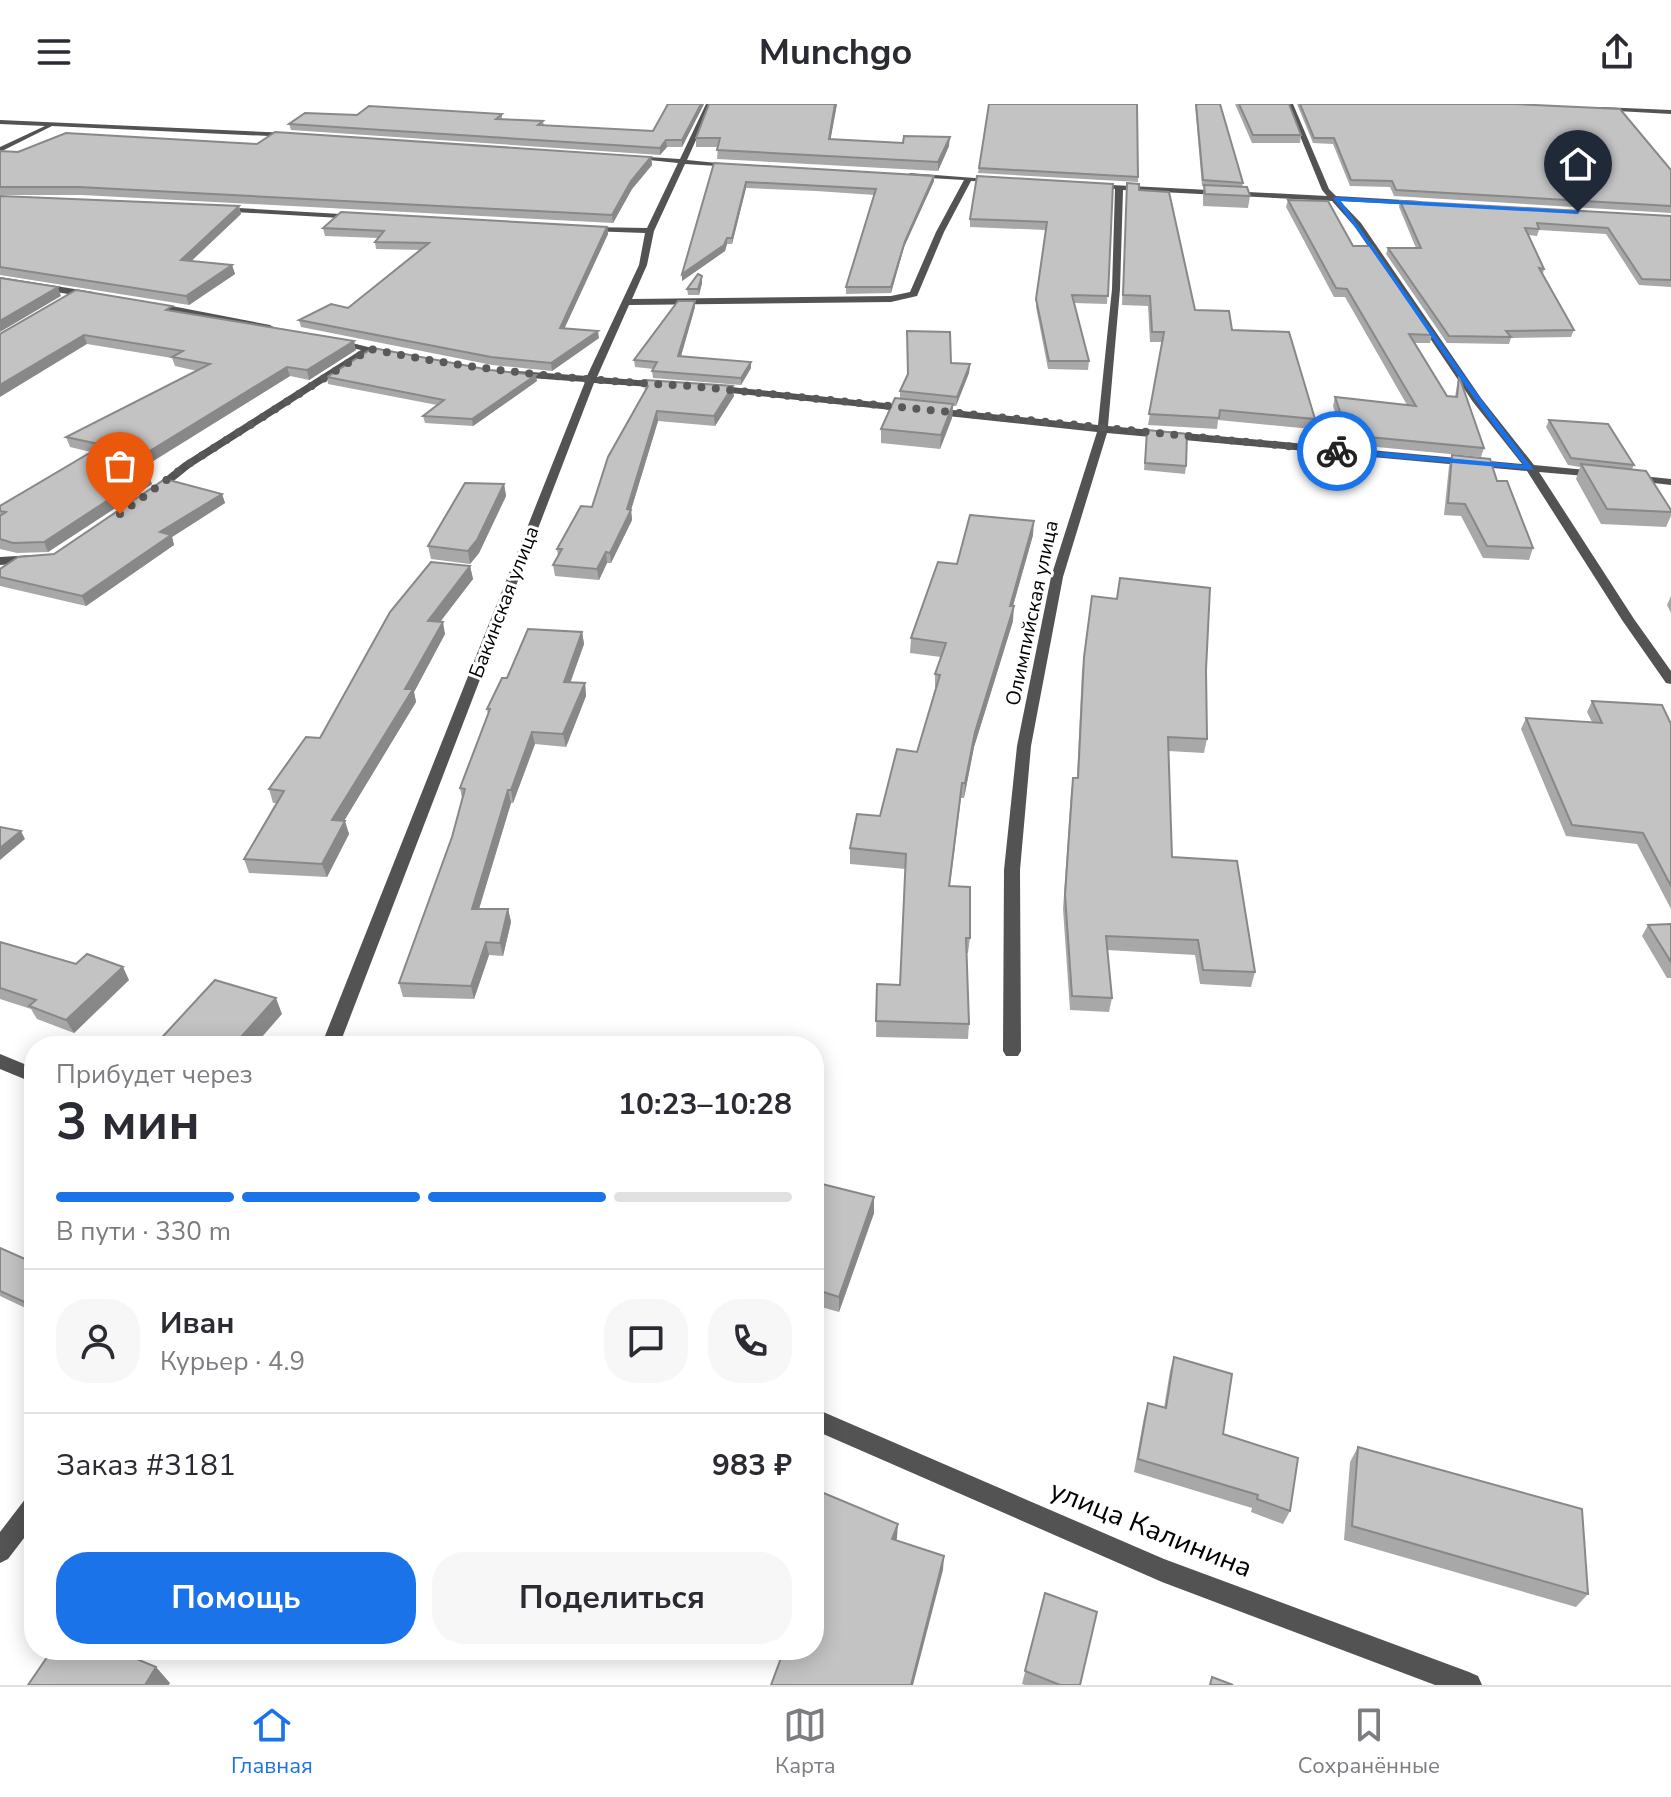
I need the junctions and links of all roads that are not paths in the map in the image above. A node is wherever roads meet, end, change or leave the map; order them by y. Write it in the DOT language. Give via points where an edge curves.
graph roads {
  1 [pos="709,104"];
  2 [pos="1290,104"];
  3 [pos="1593,108"];
  4 [pos="1671,112"];
  5 [pos="0,122"];
  6 [pos="57,125"];
  7 [pos="302,136"];
  8 [pos="0,150"];
  9 [pos="617,157"];
  10 [pos="684,161"];
  11 [pos="746,166"];
  12 [pos="905,175"];
  13 [pos="968,179"];
  14 [pos="1015,181"];
  15 [pos="1076,185"];
  16 [pos="1119,188"];
  17 [pos="1336,198"];
  18 [pos="1437,204"];
  19 [pos="208,208"];
  20 [pos="367,217"];
  21 [pos="572,228"];
  22 [pos="650,231"];
  23 [pos="0,280"];
  24 [pos="78,293"];
  25 [pos="104,297"];
  26 [pos="66,299"];
  27 [pos="135,302"];
  28 [pos="625,302"];
  29 [pos="281,330"];
  30 [pos="323,339"];
  31 [pos="370,349"];
  32 [pos="407,357"];
  33 [pos="506,373"];
  34 [pos="590,381"];
  35 [pos="677,385"];
  36 [pos="705,387"];
  37 [pos="1103,429"];
  38 [pos="1531,468"];
  39 [pos="1671,482"];
  40 [pos="143,500"];
  41 [pos="52,558"];
  42 [pos="0,561"];
  43 [pos="1671,680"];
  44 [pos="334,1036"];
  45 [pos="1012,1051"];
  46 [pos="0,1061"];
  47 [pos="24,1072"];
  48 [pos="824,1423"];
  49 [pos="24,1519"];
  50 [pos="0,1551"];
  51 [pos="1469,1685"];
  1 -- 10 [label="street, Бакинская улица"];
  2 -- 17 [label="street" via="1321,180"];
  3 -- 4 [label="street"];
  5 -- 6 [label="street"];
  6 -- 7 [label="street"];
  6 -- 8 [label="street"];
  9 -- 10 [label="street"];
  10 -- 11 [label="street"];
  10 -- 22 [label="street, Бакинская улица"];
  12 -- 13 [label="street"];
  13 -- 14 [label="street"];
  13 -- 28 [label="street" via="914,294 891,299"];
  15 -- 16 [label="street"];
  16 -- 17 [label="street"];
  16 -- 37 [label="street, Олимпийская улица"];
  17 -- 18 [label="street"];
  17 -- 38 [label="street"];
  19 -- 20 [label="street"];
  21 -- 22 [label="street"];
  22 -- 28 [label="street, Бакинская улица" via="643,265"];
  23 -- 24 [label="street"];
  24 -- 25 [label="street"];
  24 -- 26 [label="street"];
  27 -- 29 [label="street"];
  28 -- 34 [label="street, Бакинская улица"];
  30 -- 31 [label="street"];
  31 -- 32 [label="street"];
  31 -- 40 [label="street" via="187,465"];
  33 -- 34 [label="street"];
  34 -- 35 [label="street"];
  34 -- 44 [label="street, Бакинская улица"];
  36 -- 37 [label="street"];
  37 -- 38 [label="street"];
  37 -- 45 [label="street, Олимпийская улица" via="1057,577 1024,746 1012,870"];
  38 -- 39 [label="street"];
  38 -- 43 [label="street"];
  41 -- 42 [label="street"];
  46 -- 47 [label="street"];
  48 -- 51 [label="street, улица Калинина" via="1162,1570"];
  49 -- 50 [label="street"];
}
